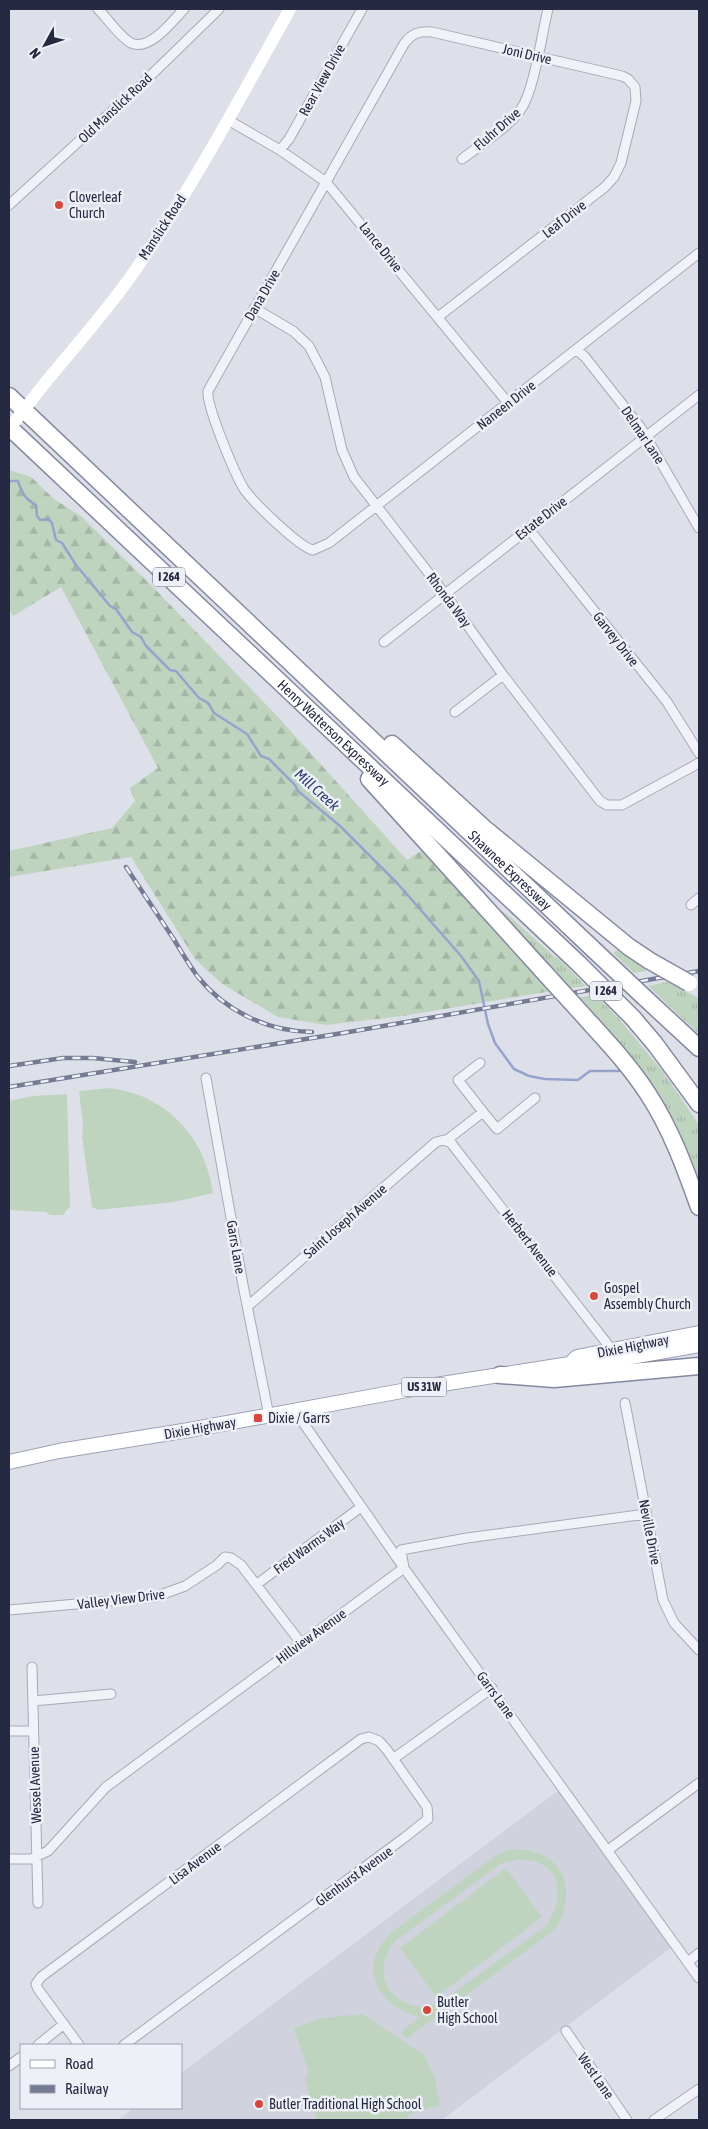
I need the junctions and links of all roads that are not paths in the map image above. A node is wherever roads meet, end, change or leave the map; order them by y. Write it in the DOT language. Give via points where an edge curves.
graph roads {
  1 [pos="184,9"];
  2 [pos="219,9"];
  3 [pos="290,9"];
  4 [pos="362,9"];
  5 [pos="548,9"];
  6 [pos="104,11"];
  7 [pos="415,33"];
  8 [pos="537,56"];
  9 [pos="635,87"];
  10 [pos="228,120"];
  11 [pos="280,150"];
  12 [pos="462,159"];
  13 [pos="326,182"];
  14 [pos="9,205"];
  15 [pos="699,253"];
  16 [pos="254,308"];
  17 [pos="438,317"];
  18 [pos="577,350"];
  19 [pos="699,395"];
  20 [pos="9,396"];
  21 [pos="508,403"];
  22 [pos="9,428"];
  23 [pos="646,436"];
  24 [pos="376,506"];
  25 [pos="528,528"];
  26 [pos="699,528"];
  27 [pos="310,549"];
  28 [pos="445,594"];
  29 [pos="384,642"];
  30 [pos="503,675"];
  31 [pos="322,691"];
  32 [pos="455,712"];
  33 [pos="328,728"];
  34 [pos="699,753"];
  35 [pos="699,764"];
  36 [pos="699,898"];
  37 [pos="691,905"];
  38 [pos="694,985"];
  39 [pos="655,1044"];
  40 [pos="699,1048"];
  41 [pos="480,1063"];
  42 [pos="206,1078"];
  43 [pos="699,1085"];
  44 [pos="535,1098"];
  45 [pos="699,1104"];
  46 [pos="483,1112"];
  47 [pos="446,1140"];
  48 [pos="699,1207"];
  49 [pos="248,1306"];
  50 [pos="699,1333"];
  51 [pos="699,1345"];
  52 [pos="612,1350"];
  53 [pos="570,1364"];
  54 [pos="699,1366"];
  55 [pos="500,1376"];
  56 [pos="625,1403"];
  57 [pos="295,1411"];
  58 [pos="269,1416"];
  59 [pos="9,1462"];
  60 [pos="361,1507"];
  61 [pos="646,1514"];
  62 [pos="404,1568"];
  63 [pos="257,1584"];
  64 [pos="9,1610"];
  65 [pos="301,1643"];
  66 [pos="699,1650"];
  67 [pos="32,1667"];
  68 [pos="492,1688"];
  69 [pos="111,1694"];
  70 [pos="34,1700"];
  71 [pos="9,1731"];
  72 [pos="33,1732"];
  73 [pos="393,1759"];
  74 [pos="699,1783"];
  75 [pos="608,1850"];
  76 [pos="38,1856"];
  77 [pos="9,1859"];
  78 [pos="38,1903"];
  79 [pos="699,1952"];
  80 [pos="688,1962"];
  81 [pos="699,1978"];
  82 [pos="64,2024"];
  83 [pos="566,2031"];
  84 [pos="39,2044"];
  85 [pos="78,2044"];
  86 [pos="125,2044"];
  87 [pos="20,2058"];
  88 [pos="9,2066"];
  89 [pos="699,2089"];
  90 [pos="627,2120"];
  91 [pos="654,2120"];
  1 -- 6 [label="street" via="154,39 142,45 132,43"];
  2 -- 14 [label="street, Old Manslick Road"];
  3 -- 10 [label="main road, Manslick Road"];
  4 -- 11 [label="street, Rear View Drive"];
  5 -- 8 [label="street, Fluhr Drive"];
  7 -- 8 [label="street, Joni Drive" via="432,32"];
  7 -- 13 [label="street, Dana Drive" via="404,44"];
  8 -- 9 [label="street, Joni Drive" via="622,76"];
  8 -- 12 [label="street, Fluhr Drive" via="522,108 512,120"];
  9 -- 17 [label="street, Leaf Drive" via="636,101 628,136 614,177"];
  10 -- 11 [label="street, Lance Drive"];
  10 -- 22 [label="main road, Manslick Road, bridge" via="128,280"];
  11 -- 13 [label="street, Lance Drive"];
  13 -- 16 [label="street, Dana Drive"];
  13 -- 17 [label="street, Lance Drive"];
  15 -- 18 [label="street, Naneen Drive"];
  16 -- 24 [label="street, Rhonda Way" via="293,331 316,355 327,384 345,459"];
  16 -- 27 [label="street, Dana Drive" via="208,391 208,402 248,494 294,539"];
  17 -- 21 [label="street, Lance Drive"];
  18 -- 21 [label="street, Naneen Drive"];
  18 -- 23 [label="street, Delmar Lane"];
  19 -- 23 [label="street, Estate Drive"];
  20 -- 31 [label="highway, Henry Watterson Expressway / I 264"];
  21 -- 24 [label="street, Naneen Drive"];
  22 -- 33 [label="highway, Henry Watterson Expressway / I 264"];
  23 -- 25 [label="street, Estate Drive"];
  23 -- 26 [label="street, Delmar Lane"];
  24 -- 27 [label="street, Naneen Drive" via="324,547"];
  24 -- 28 [label="street, Rhonda Way"];
  25 -- 28 [label="street, Estate Drive"];
  25 -- 34 [label="street, Garvey Drive" via="666,702"];
  28 -- 29 [label="street, Estate Drive"];
  28 -- 30 [label="street, Rhonda Way"];
  30 -- 32 [label="street"];
  30 -- 35 [label="street, Rhonda Way" via="597,798 607,805 622,805 635,800"];
  31 -- 38 [label="highway, bridge" via="369,725 484,828 629,947"];
  31 -- 40 [label="highway, Shawnee Expressway / I 264, bridge"];
  33 -- 39 [label="highway, Henry Watterson Expressway / I 264, bridge" via="579,964"];
  33 -- 48 [label="highway, bridge" via="363,772 632,1071 653,1102 678,1151"];
  36 -- 37 [label="street"];
  39 -- 43 [label="highway"];
  39 -- 45 [label="highway, I 264"];
  41 -- 46 [label="street" via="458,1080"];
  42 -- 49 [label="street, Garrs Lane"];
  44 -- 46 [label="street" via="497,1129"];
  46 -- 47 [label="street, Saint Joseph Avenue"];
  47 -- 49 [label="street, Saint Joseph Avenue" via="436,1142"];
  47 -- 52 [label="street, Herbert Avenue"];
  49 -- 58 [label="street, Garrs Lane"];
  50 -- 52 [label="main road, Dixie Highway / US 31W"];
  51 -- 53 [label="main road, Dixie Highway / US 31W" via="580,1366"];
  52 -- 53 [label="main road, Dixie Highway / US 31W" via="577,1357"];
  53 -- 55 [label="main road, Dixie Highway / US 31W"];
  54 -- 55 [label="highway" via="554,1380"];
  55 -- 57 [label="main road, Dixie Highway / US 31W"];
  56 -- 61 [label="street, Neville Drive"];
  57 -- 58 [label="main road, Dixie Highway / US 31W"];
  57 -- 60 [label="street, Garrs Lane"];
  58 -- 59 [label="main road, Dixie Highway / US 31W"];
  60 -- 62 [label="street, Garrs Lane"];
  60 -- 63 [label="street, Fred Warms Way"];
  61 -- 62 [label="street" via="401,1550"];
  61 -- 66 [label="street, Neville Drive" via="664,1601 674,1623"];
  62 -- 65 [label="street, Hillview Avenue"];
  62 -- 68 [label="street, Garrs Lane"];
  63 -- 64 [label="street, Valley View Drive" via="241,1565 225,1557 185,1586 155,1597"];
  63 -- 65 [label="street, Valley View Drive"];
  65 -- 76 [label="street, Hillview Avenue" via="106,1787 52,1849"];
  67 -- 70 [label="street, Wessel Avenue"];
  68 -- 73 [label="street"];
  68 -- 75 [label="street, Garrs Lane"];
  69 -- 70 [label="street"];
  70 -- 72 [label="street, Wessel Avenue"];
  71 -- 72 [label="street"];
  72 -- 76 [label="street, Wessel Avenue"];
  73 -- 82 [label="street, Lisa Avenue" via="374,1738 361,1739 44,1974 37,1981 38,1989"];
  73 -- 86 [label="street, Glenhurst Avenue" via="427,1807 428,1819"];
  74 -- 75 [label="street"];
  75 -- 80 [label="street, Garrs Lane"];
  76 -- 77 [label="street, Hillview Avenue"];
  76 -- 78 [label="street, Wessel Avenue"];
  79 -- 80 [label="street"];
  80 -- 81 [label="street, Garrs Lane"];
  82 -- 84 [label="street"];
  82 -- 85 [label="street"];
  83 -- 90 [label="street, West Lane"];
  87 -- 88 [label="street"];
  89 -- 91 [label="street"];
}
